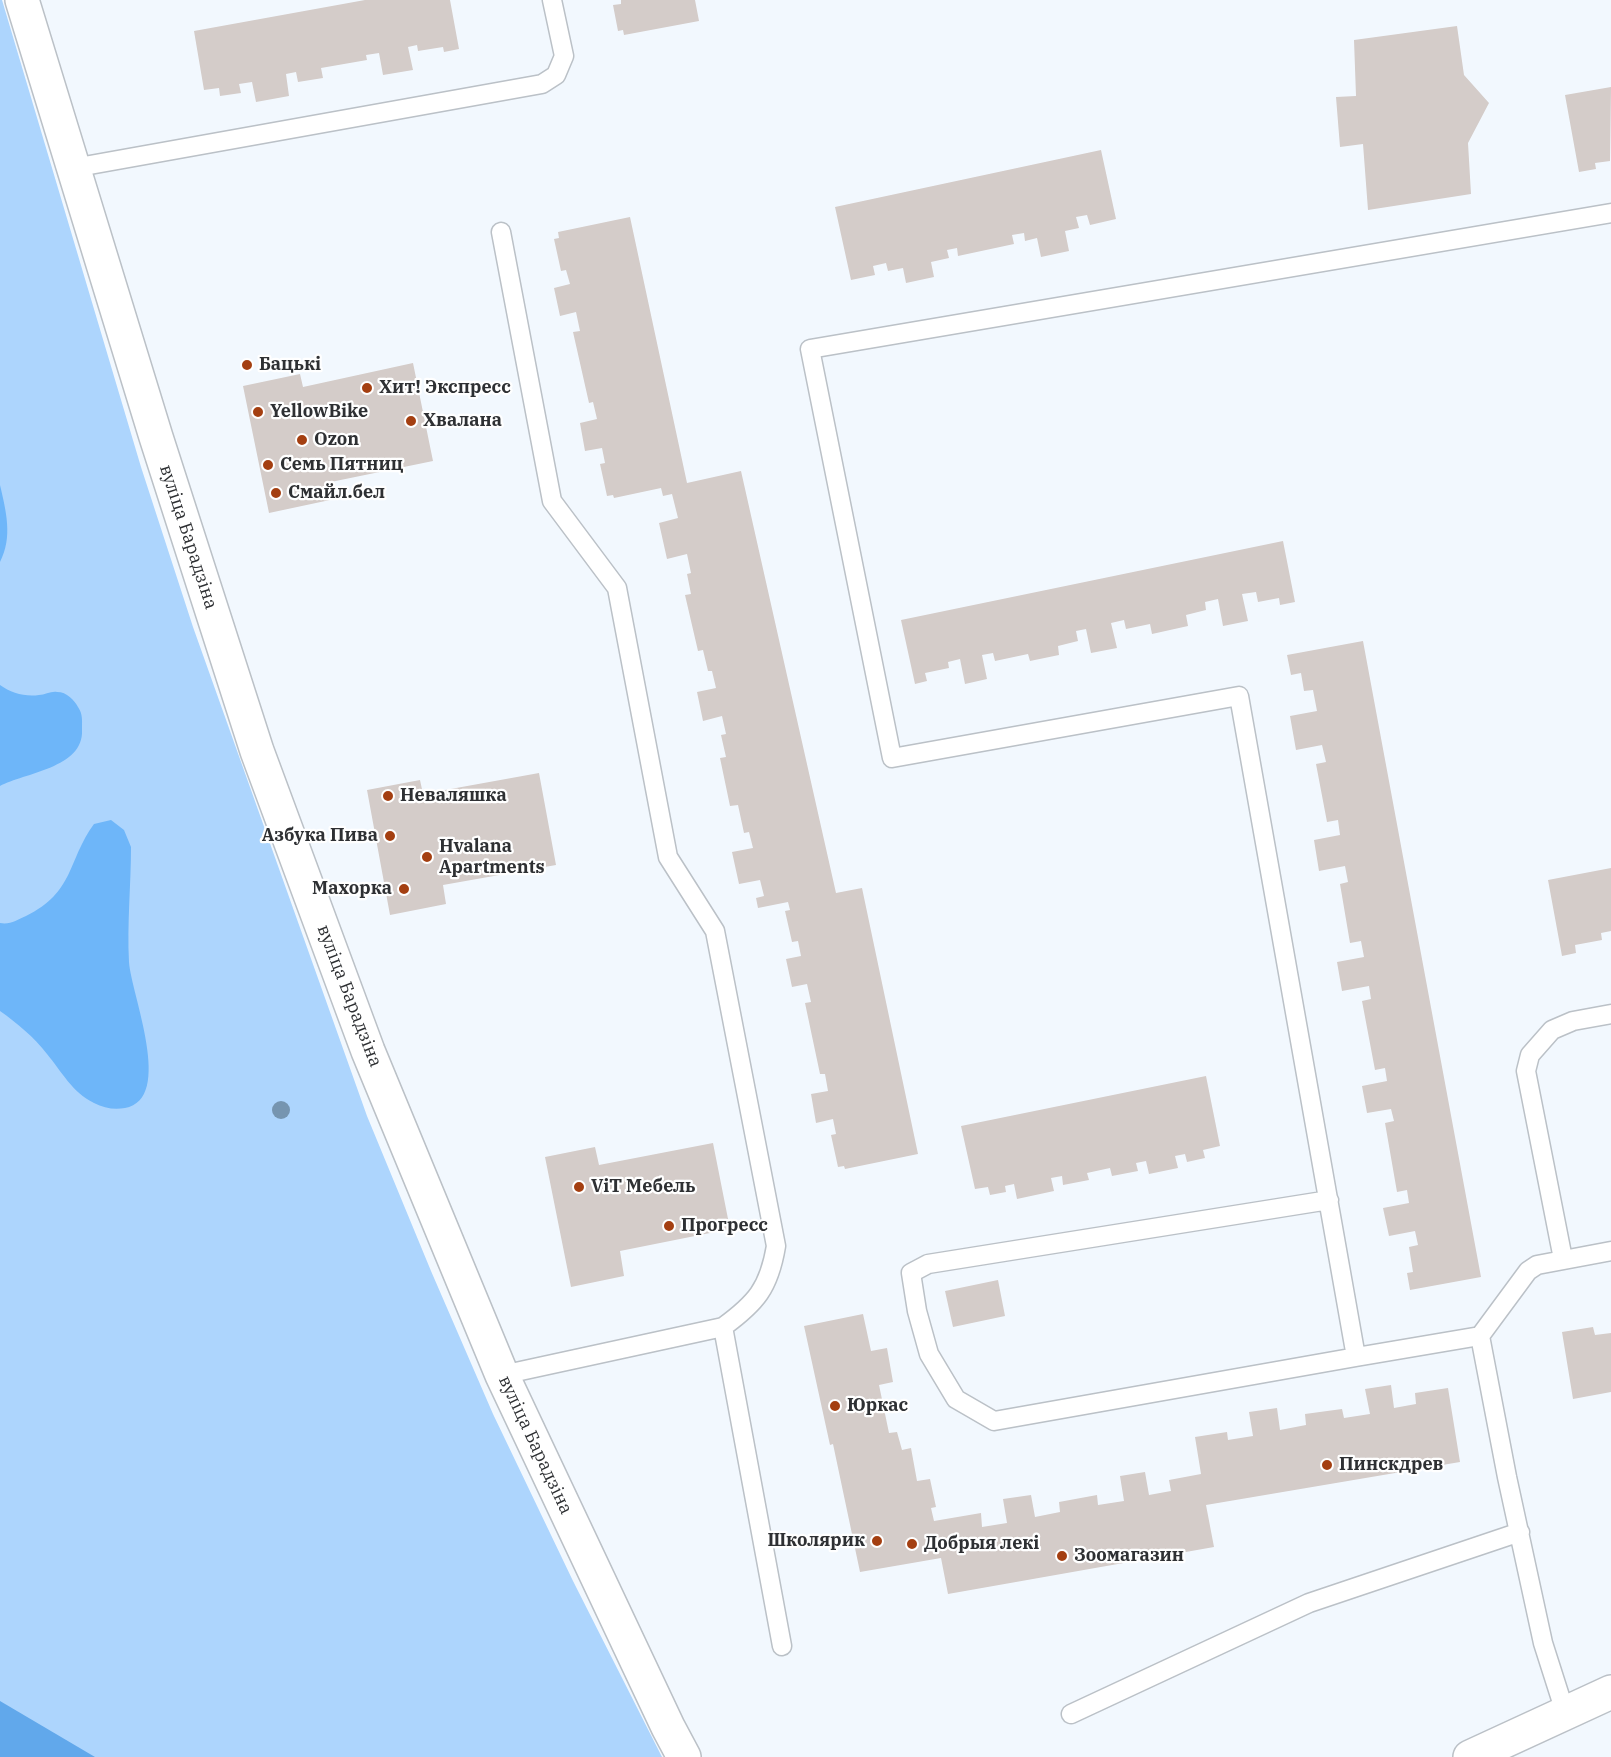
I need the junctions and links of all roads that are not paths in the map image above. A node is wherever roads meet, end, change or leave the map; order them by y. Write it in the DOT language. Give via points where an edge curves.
graph roads {
  1 [pos="22,0"];
  2 [pos="552,0"];
  3 [pos="73,168"];
  4 [pos="1611,213"];
  5 [pos="501,232"];
  6 [pos="1611,1014"];
  7 [pos="1329,1200"];
  8 [pos="1611,1251"];
  9 [pos="1563,1259"];
  10 [pos="723,1327"];
  11 [pos="1480,1336"];
  12 [pos="1356,1357"];
  13 [pos="502,1375"];
  14 [pos="1520,1532"];
  15 [pos="782,1646"];
  16 [pos="1611,1692"];
  17 [pos="1565,1712"];
  18 [pos="1071,1714"];
  19 [pos="684,1757"];
  20 [pos="1470,1757"];
  1 -- 3 [label="street, вуліца Барадзіна"];
  2 -- 3 [label="lane" via="564,56 556,75 542,84"];
  3 -- 13 [label="street, вуліца Барадзіна" via="257,751 368,1051"];
  4 -- 7 [label="lane" via="810,349 892,758 1239,696"];
  5 -- 10 [label="lane" via="552,501 617,588 668,856 715,931 776,1246 773,1268 761,1292"];
  6 -- 9 [label="lane" via="1573,1021 1552,1030 1530,1055 1526,1071"];
  7 -- 12 [label="lane"];
  7 -- 12 [label="lane" via="928,1264 912,1273 917,1311 928,1354 956,1399 994,1421"];
  8 -- 9 [label="lane"];
  9 -- 11 [label="lane" via="1545,1262 1528,1272"];
  10 -- 13 [label="lane"];
  10 -- 15 [label="lane"];
  11 -- 12 [label="lane"];
  11 -- 14 [label="lane"];
  13 -- 19 [label="street, вуліца Барадзіна"];
  14 -- 17 [label="lane" via="1543,1643"];
  14 -- 18 [label="lane" via="1309,1603"];
  16 -- 17 [label="street"];
  17 -- 20 [label="street"];
}
